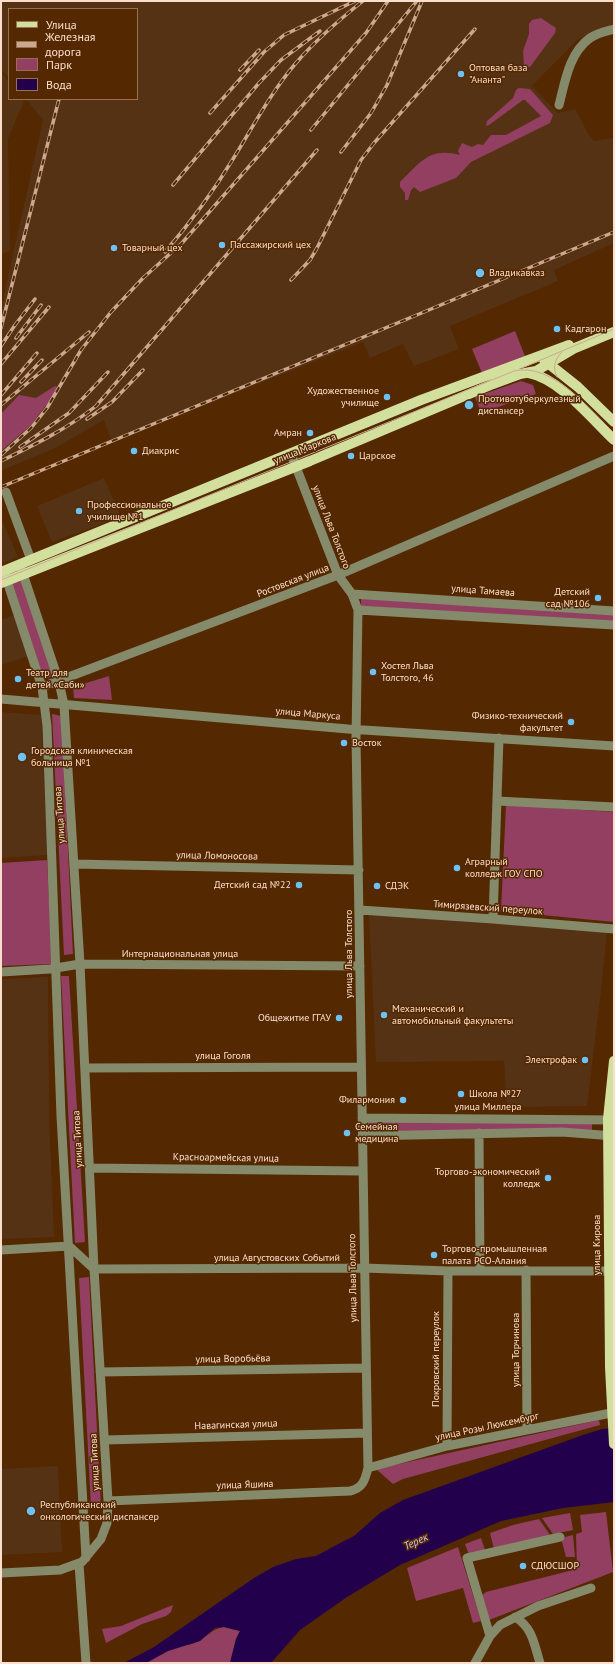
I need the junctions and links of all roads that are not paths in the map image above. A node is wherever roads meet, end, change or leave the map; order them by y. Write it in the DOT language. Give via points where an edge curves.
graph roads {
  1 [pos="614,29"];
  2 [pos="559,105"];
  3 [pos="614,327"];
  4 [pos="614,332"];
  5 [pos="569,351"];
  6 [pos="537,357"];
  7 [pos="549,363"];
  8 [pos="529,373"];
  9 [pos="565,376"];
  10 [pos="614,422"];
  11 [pos="614,440"];
  12 [pos="291,454"];
  13 [pos="614,456"];
  14 [pos="296,466"];
  15 [pos="6,492"];
  16 [pos="31,560"];
  17 [pos="19,564"];
  18 [pos="23,575"];
  19 [pos="338,576"];
  20 [pos="3,577"];
  21 [pos="352,594"];
  22 [pos="358,610"];
  23 [pos="614,611"];
  24 [pos="614,624"];
  25 [pos="59,682"];
  26 [pos="42,687"];
  27 [pos="1,699"];
  28 [pos="45,702"];
  29 [pos="64,705"];
  30 [pos="356,729"];
  31 [pos="499,738"];
  32 [pos="614,746"];
  33 [pos="497,801"];
  34 [pos="614,807"];
  35 [pos="74,864"];
  36 [pos="359,870"];
  37 [pos="360,910"];
  38 [pos="493,918"];
  39 [pos="614,929"];
  40 [pos="80,964"];
  41 [pos="360,966"];
  42 [pos="56,968"];
  43 [pos="1,972"];
  44 [pos="614,1061"];
  45 [pos="361,1066"];
  46 [pos="85,1068"];
  47 [pos="362,1118"];
  48 [pos="611,1120"];
  49 [pos="479,1134"];
  50 [pos="362,1136"];
  51 [pos="611,1136"];
  52 [pos="90,1168"];
  53 [pos="362,1171"];
  54 [pos="69,1246"];
  55 [pos="1,1250"];
  56 [pos="364,1268"];
  57 [pos="94,1269"];
  58 [pos="526,1270"];
  59 [pos="448,1271"];
  60 [pos="480,1271"];
  61 [pos="611,1271"];
  62 [pos="366,1368"];
  63 [pos="100,1372"];
  64 [pos="614,1397"];
  65 [pos="612,1415"];
  66 [pos="527,1429"];
  67 [pos="367,1433"];
  68 [pos="105,1440"];
  69 [pos="614,1444"];
  70 [pos="447,1446"];
  71 [pos="368,1468"];
  72 [pos="108,1501"];
  73 [pos="560,1537"];
  74 [pos="82,1561"];
  75 [pos="1,1573"];
  76 [pos="591,1588"];
  77 [pos="515,1617"];
  78 [pos="490,1636"];
  79 [pos="86,1663"];
  80 [pos="475,1663"];
  81 [pos="540,1663"];
  1 -- 2 [label="street" via="591,38 575,57 569,67"];
  3 -- 6 [label="main road, улица Маркова"];
  4 -- 5 [label="main road, улица Маркова"];
  5 -- 7 [label="main road, улица Маркова"];
  5 -- 9 [label="main road" via="562,359"];
  6 -- 7 [label="main road"];
  6 -- 12 [label="main road, улица Маркова" via="421,400"];
  7 -- 8 [label="main road, улица Маркова"];
  7 -- 9 [label="main road"];
  8 -- 11 [label="main road" via="550,381"];
  8 -- 14 [label="main road, улица Маркова" via="492,384"];
  9 -- 10 [label="main road"];
  12 -- 14 [label="street, улица Льва Толстого"];
  12 -- 16 [label="main road, улица Маркова"];
  13 -- 19 [label="street, Ростовская улица"];
  14 -- 18 [label="main road, улица Маркова"];
  14 -- 19 [label="street, улица Льва Толстого"];
  15 -- 16 [label="street"];
  16 -- 17 [label="main road, улица Маркова"];
  17 -- 18 [label="street, улица Титова"];
  17 -- 20 [label="main road, улица Маркова"];
  18 -- 20 [label="main road, улица Маркова"];
  18 -- 25 [label="street, улица Титова"];
  19 -- 21 [label="street, улица Льва Толстого"];
  19 -- 25 [label="street, Ростовская улица"];
  20 -- 26 [label="street, улица Титова"];
  21 -- 22 [label="street, улица Льва Толстого"];
  21 -- 23 [label="street, улица Тамаева"];
  22 -- 24 [label="street"];
  22 -- 30 [label="street, улица Льва Толстого"];
  25 -- 26 [label="street, Ростовская улица"];
  25 -- 29 [label="street, улица Титова"];
  26 -- 28 [label="street, улица Титова"];
  27 -- 28 [label="street, улица Маркуса"];
  28 -- 29 [label="street, улица Маркуса"];
  28 -- 42 [label="street, улица Титова"];
  29 -- 30 [label="street, улица Маркуса"];
  29 -- 35 [label="street, улица Титова"];
  30 -- 31 [label="street, улица Маркуса"];
  30 -- 36 [label="street, улица Льва Толстого"];
  31 -- 32 [label="street, улица Маркуса"];
  31 -- 33 [label="street"];
  33 -- 34 [label="street"];
  33 -- 38 [label="street"];
  35 -- 36 [label="street, улица Ломоносова"];
  35 -- 40 [label="street, улица Титова"];
  36 -- 37 [label="street, улица Льва Толстого"];
  37 -- 38 [label="street, Тимирязевский переулок"];
  37 -- 41 [label="street, улица Льва Толстого"];
  38 -- 39 [label="street, Тимирязевский переулок"];
  40 -- 41 [label="street, Интернациональная улица"];
  40 -- 42 [label="street, Интернациональная улица"];
  40 -- 46 [label="street, улица Титова"];
  41 -- 45 [label="street, улица Льва Толстого"];
  42 -- 43 [label="street, Интернациональная улица"];
  42 -- 54 [label="street, улица Титова"];
  44 -- 48 [label="main road, улица Кирова"];
  45 -- 46 [label="street, улица Гоголя"];
  45 -- 47 [label="street, улица Льва Толстого"];
  46 -- 52 [label="street, улица Титова"];
  47 -- 48 [label="street, улица Миллера"];
  47 -- 50 [label="street, улица Льва Толстого"];
  48 -- 51 [label="main road, улица Кирова"];
  49 -- 50 [label="street"];
  49 -- 51 [label="street" via="562,1132"];
  49 -- 60 [label="street"];
  50 -- 53 [label="street, улица Льва Толстого"];
  51 -- 61 [label="main road, улица Кирова"];
  52 -- 53 [label="street, Красноармейская улица"];
  52 -- 57 [label="street, улица Титова"];
  53 -- 56 [label="street, улица Льва Толстого"];
  54 -- 55 [label="street"];
  54 -- 57 [label="street"];
  54 -- 74 [label="street, улица Титова"];
  56 -- 57 [label="street, улица Августовских Событий"];
  56 -- 59 [label="street, улица Августовских Событий"];
  56 -- 62 [label="street, улица Льва Толстого"];
  57 -- 63 [label="street, улица Титова"];
  58 -- 60 [label="street, улица Августовских Событий"];
  58 -- 61 [label="street, улица Августовских Событий"];
  58 -- 66 [label="street, улица Торчинова"];
  59 -- 60 [label="street, улица Августовских Событий"];
  59 -- 70 [label="street, Покровский переулок"];
  61 -- 65 [label="main road, улица Кирова"];
  62 -- 63 [label="street, улица Воробьёва"];
  62 -- 67 [label="street, улица Льва Толстого"];
  63 -- 68 [label="street, улица Титова"];
  64 -- 65 [label="main road"];
  65 -- 66 [label="street, улица Розы Люксембург"];
  65 -- 69 [label="main road"];
  66 -- 70 [label="street, улица Розы Люксембург"];
  67 -- 68 [label="street, Навагинская улица"];
  67 -- 71 [label="street, улица Льва Толстого"];
  68 -- 72 [label="street, улица Титова"];
  70 -- 71 [label="street, улица Розы Люксембург"];
  71 -- 72 [label="street, улица Яшина" via="360,1488 350,1492"];
  72 -- 74 [label="street, улица Титова" via="107,1523 101,1539"];
  73 -- 78 [label="street" via="467,1558"];
  74 -- 75 [label="street" via="60,1570"];
  74 -- 79 [label="street"];
  76 -- 77 [label="street" via="562,1596"];
  77 -- 78 [label="street" via="500,1625"];
  77 -- 81 [label="street" via="529,1629"];
  78 -- 80 [label="street"];
}
